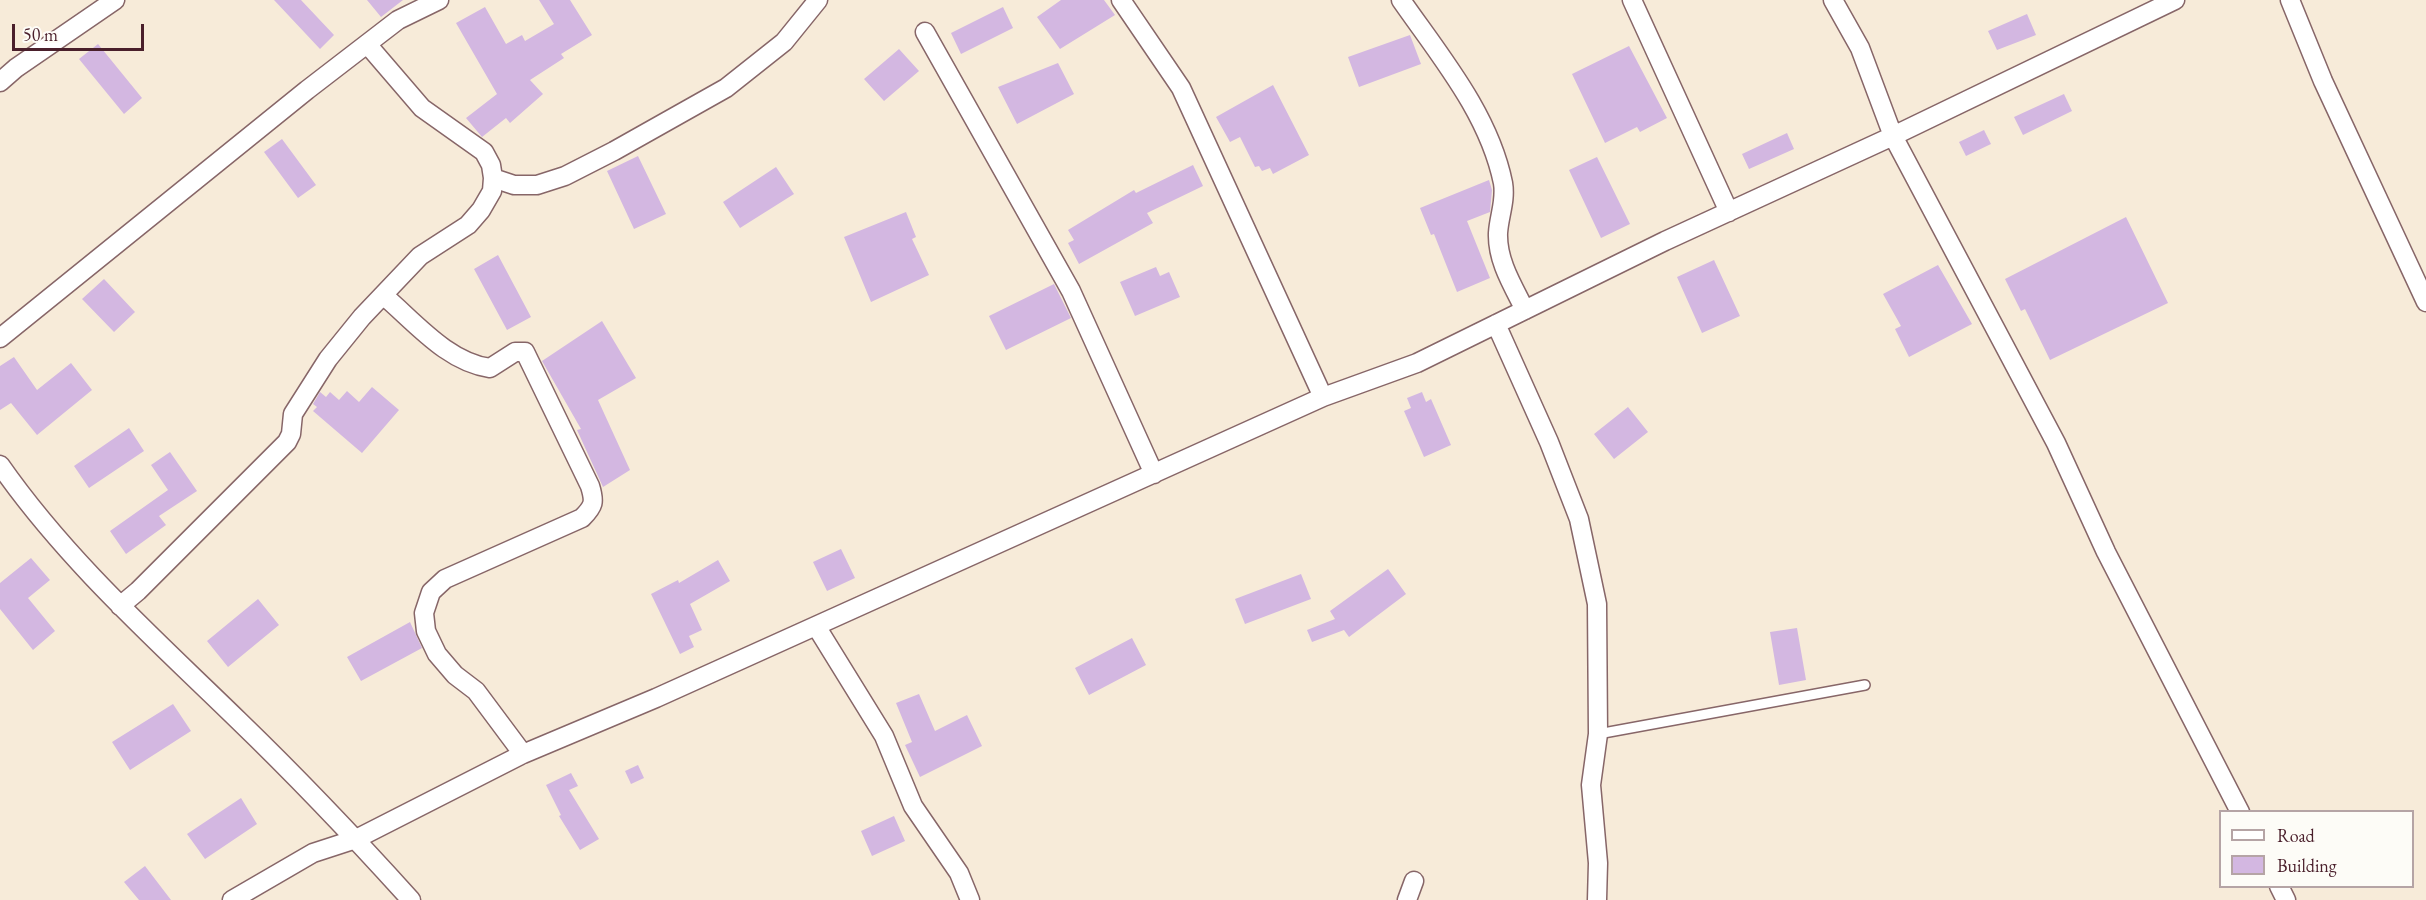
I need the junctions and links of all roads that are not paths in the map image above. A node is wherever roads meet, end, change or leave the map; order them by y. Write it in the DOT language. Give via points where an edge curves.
graph roads {
  1 [pos="115,0"];
  2 [pos="439,0"];
  3 [pos="818,0"];
  4 [pos="1122,0"];
  5 [pos="1401,0"];
  6 [pos="1632,0"];
  7 [pos="1833,0"];
  8 [pos="2175,0"];
  9 [pos="2290,0"];
  10 [pos="925,32"];
  11 [pos="367,44"];
  12 [pos="0,82"];
  13 [pos="1893,135"];
  14 [pos="493,178"];
  15 [pos="1729,212"];
  16 [pos="383,295"];
  17 [pos="2426,302"];
  18 [pos="1525,310"];
  19 [pos="1496,324"];
  20 [pos="0,338"];
  21 [pos="1323,397"];
  22 [pos="0,465"];
  23 [pos="1154,474"];
  24 [pos="120,606"];
  25 [pos="816,626"];
  26 [pos="1865,685"];
  27 [pos="1598,734"];
  28 [pos="523,754"];
  29 [pos="2239,810"];
  30 [pos="356,839"];
  31 [pos="1414,881"];
  32 [pos="232,900"];
  33 [pos="411,900"];
  34 [pos="970,900"];
  35 [pos="1407,900"];
  36 [pos="1597,900"];
  1 -- 12 [label="street"];
  2 -- 11 [label="street" via="398,20"];
  3 -- 14 [label="street" via="784,42 726,88 614,151 565,176 537,185 514,185"];
  4 -- 21 [label="street" via="1181,88"];
  5 -- 18 [label="street" via="1463,89 1493,151 1503,184 1499,250"];
  6 -- 15 [label="street"];
  7 -- 13 [label="street" via="1860,48"];
  8 -- 13 [label="street"];
  9 -- 17 [label="street" via="2323,81"];
  10 -- 23 [label="street" via="1071,291"];
  11 -- 14 [label="street" via="422,108 484,152"];
  11 -- 20 [label="street"];
  13 -- 15 [label="street"];
  13 -- 29 [label="street" via="2056,443 2106,552"];
  14 -- 16 [label="street" via="492,192 468,225 420,256"];
  15 -- 18 [label="street"];
  16 -- 24 [label="street" via="322,368 293,414 287,442"];
  16 -- 28 [label="street" via="443,347 468,363 490,368 515,352 525,352 592,493 592,508 582,518 445,579 431,592 424,613 426,631 437,654 476,691"];
  18 -- 19 [label="street"];
  19 -- 21 [label="street" via="1417,363"];
  19 -- 27 [label="street" via="1579,519 1597,604"];
  21 -- 23 [label="street"];
  22 -- 24 [label="street" via="24,500"];
  23 -- 25 [label="street"];
  24 -- 30 [label="street"];
  25 -- 28 [label="street"];
  25 -- 34 [label="street" via="884,736 913,806 959,873"];
  26 -- 27 [label="lane"];
  27 -- 36 [label="street" via="1592,785"];
  28 -- 30 [label="street"];
  30 -- 32 [label="street" via="314,853"];
  30 -- 33 [label="street"];
  31 -- 35 [label="street"];
}
